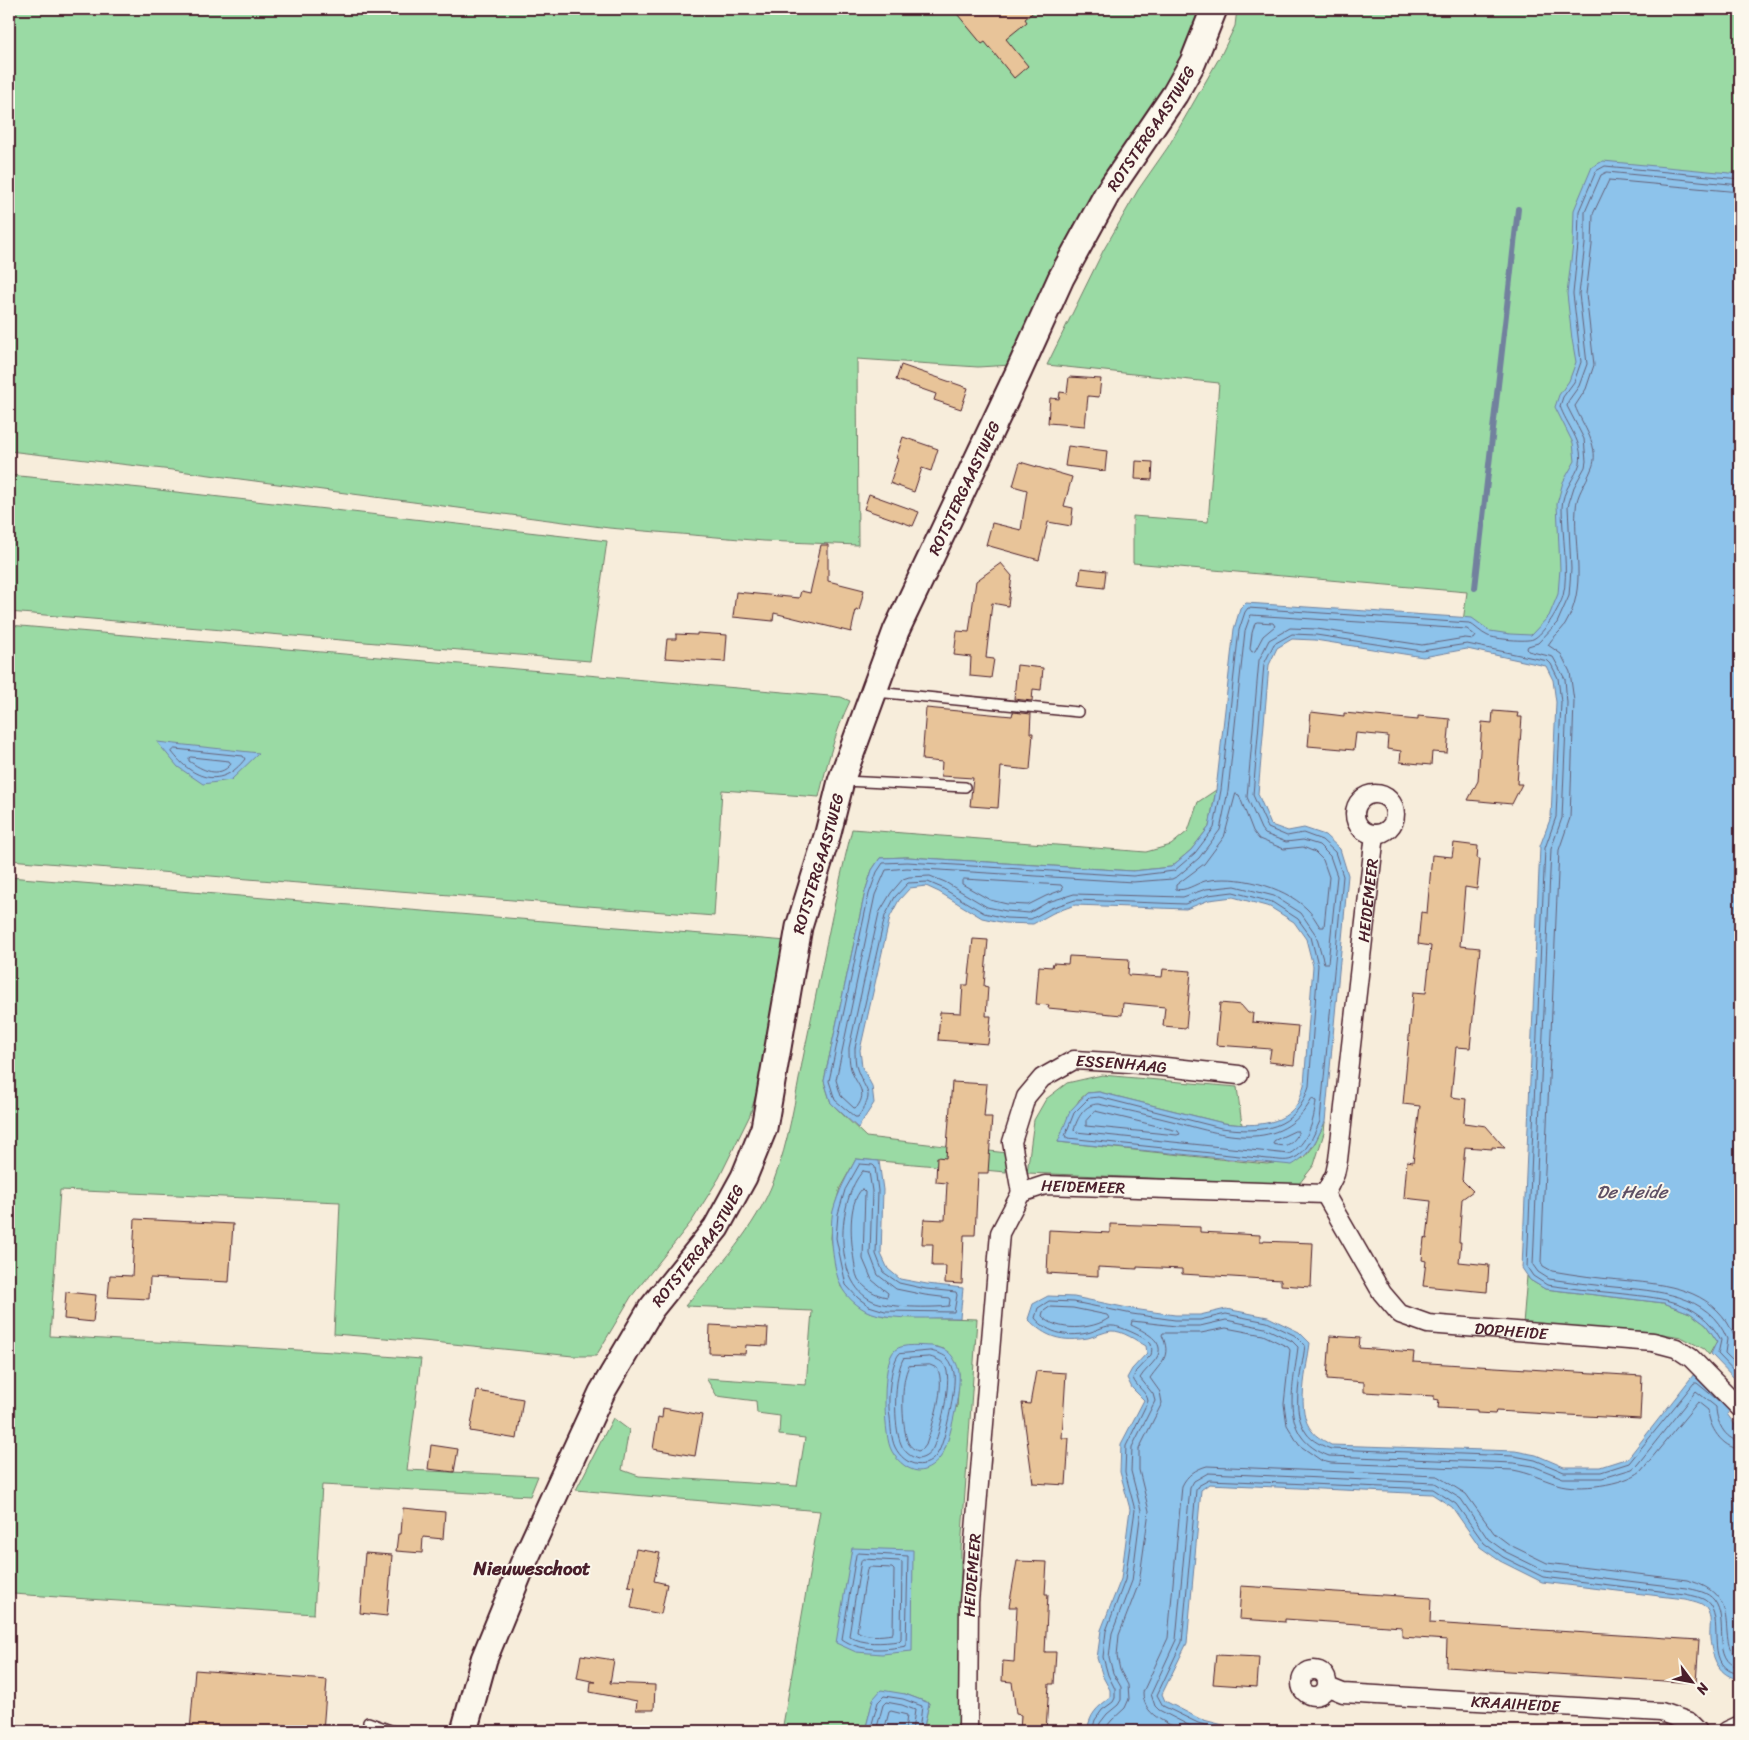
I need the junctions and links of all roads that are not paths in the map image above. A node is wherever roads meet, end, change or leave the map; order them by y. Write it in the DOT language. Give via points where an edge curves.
graph roads {
  1 [pos="1214,9"];
  2 [pos="874,692"];
  3 [pos="1078,712"];
  4 [pos="841,781"];
  5 [pos="965,787"];
  6 [pos="1374,834"];
  7 [pos="1238,1074"];
  8 [pos="1021,1194"];
  9 [pos="1325,1194"];
  10 [pos="1740,1408"];
  11 [pos="1328,1687"];
  12 [pos="368,1722"];
  13 [pos="1740,1725"];
  14 [pos="394,1731"];
  15 [pos="464,1731"];
  16 [pos="968,1731"];
  17 [pos="1698,1731"];
  18 [pos="1727,1731"];
  1 -- 2 [label="street, ROTSTERGAASTWEG" via="1193,62 1179,87 1107,194 1061,278 896,631"];
  2 -- 3 [label="lane"];
  2 -- 4 [label="street, ROTSTERGAASTWEG"];
  4 -- 5 [label="lane"];
  4 -- 15 [label="street, ROTSTERGAASTWEG" via="799,928 764,1128 751,1161 716,1228 651,1309 602,1392 484,1658"];
  6 -- 9 [label="street, HEIDEMEER" via="1338,1160"];
  7 -- 8 [label="street, ESSENHAAG" via="1074,1060 1042,1078 1026,1097 1012,1142"];
  8 -- 9 [label="street, HEIDEMEER" via="1044,1185"];
  8 -- 16 [label="street, HEIDEMEER" via="1000,1233 969,1602"];
  9 -- 10 [label="street, DOPHEIDE" via="1382,1293 1400,1314 1428,1324 1653,1342 1676,1348 1691,1358"];
  11 -- 17 [label="street, KRAAIHEIDE" via="1343,1693 1661,1712 1689,1722"];
  12 -- 14 [label="lane"];
  13 -- 18 [label="street"];
}
